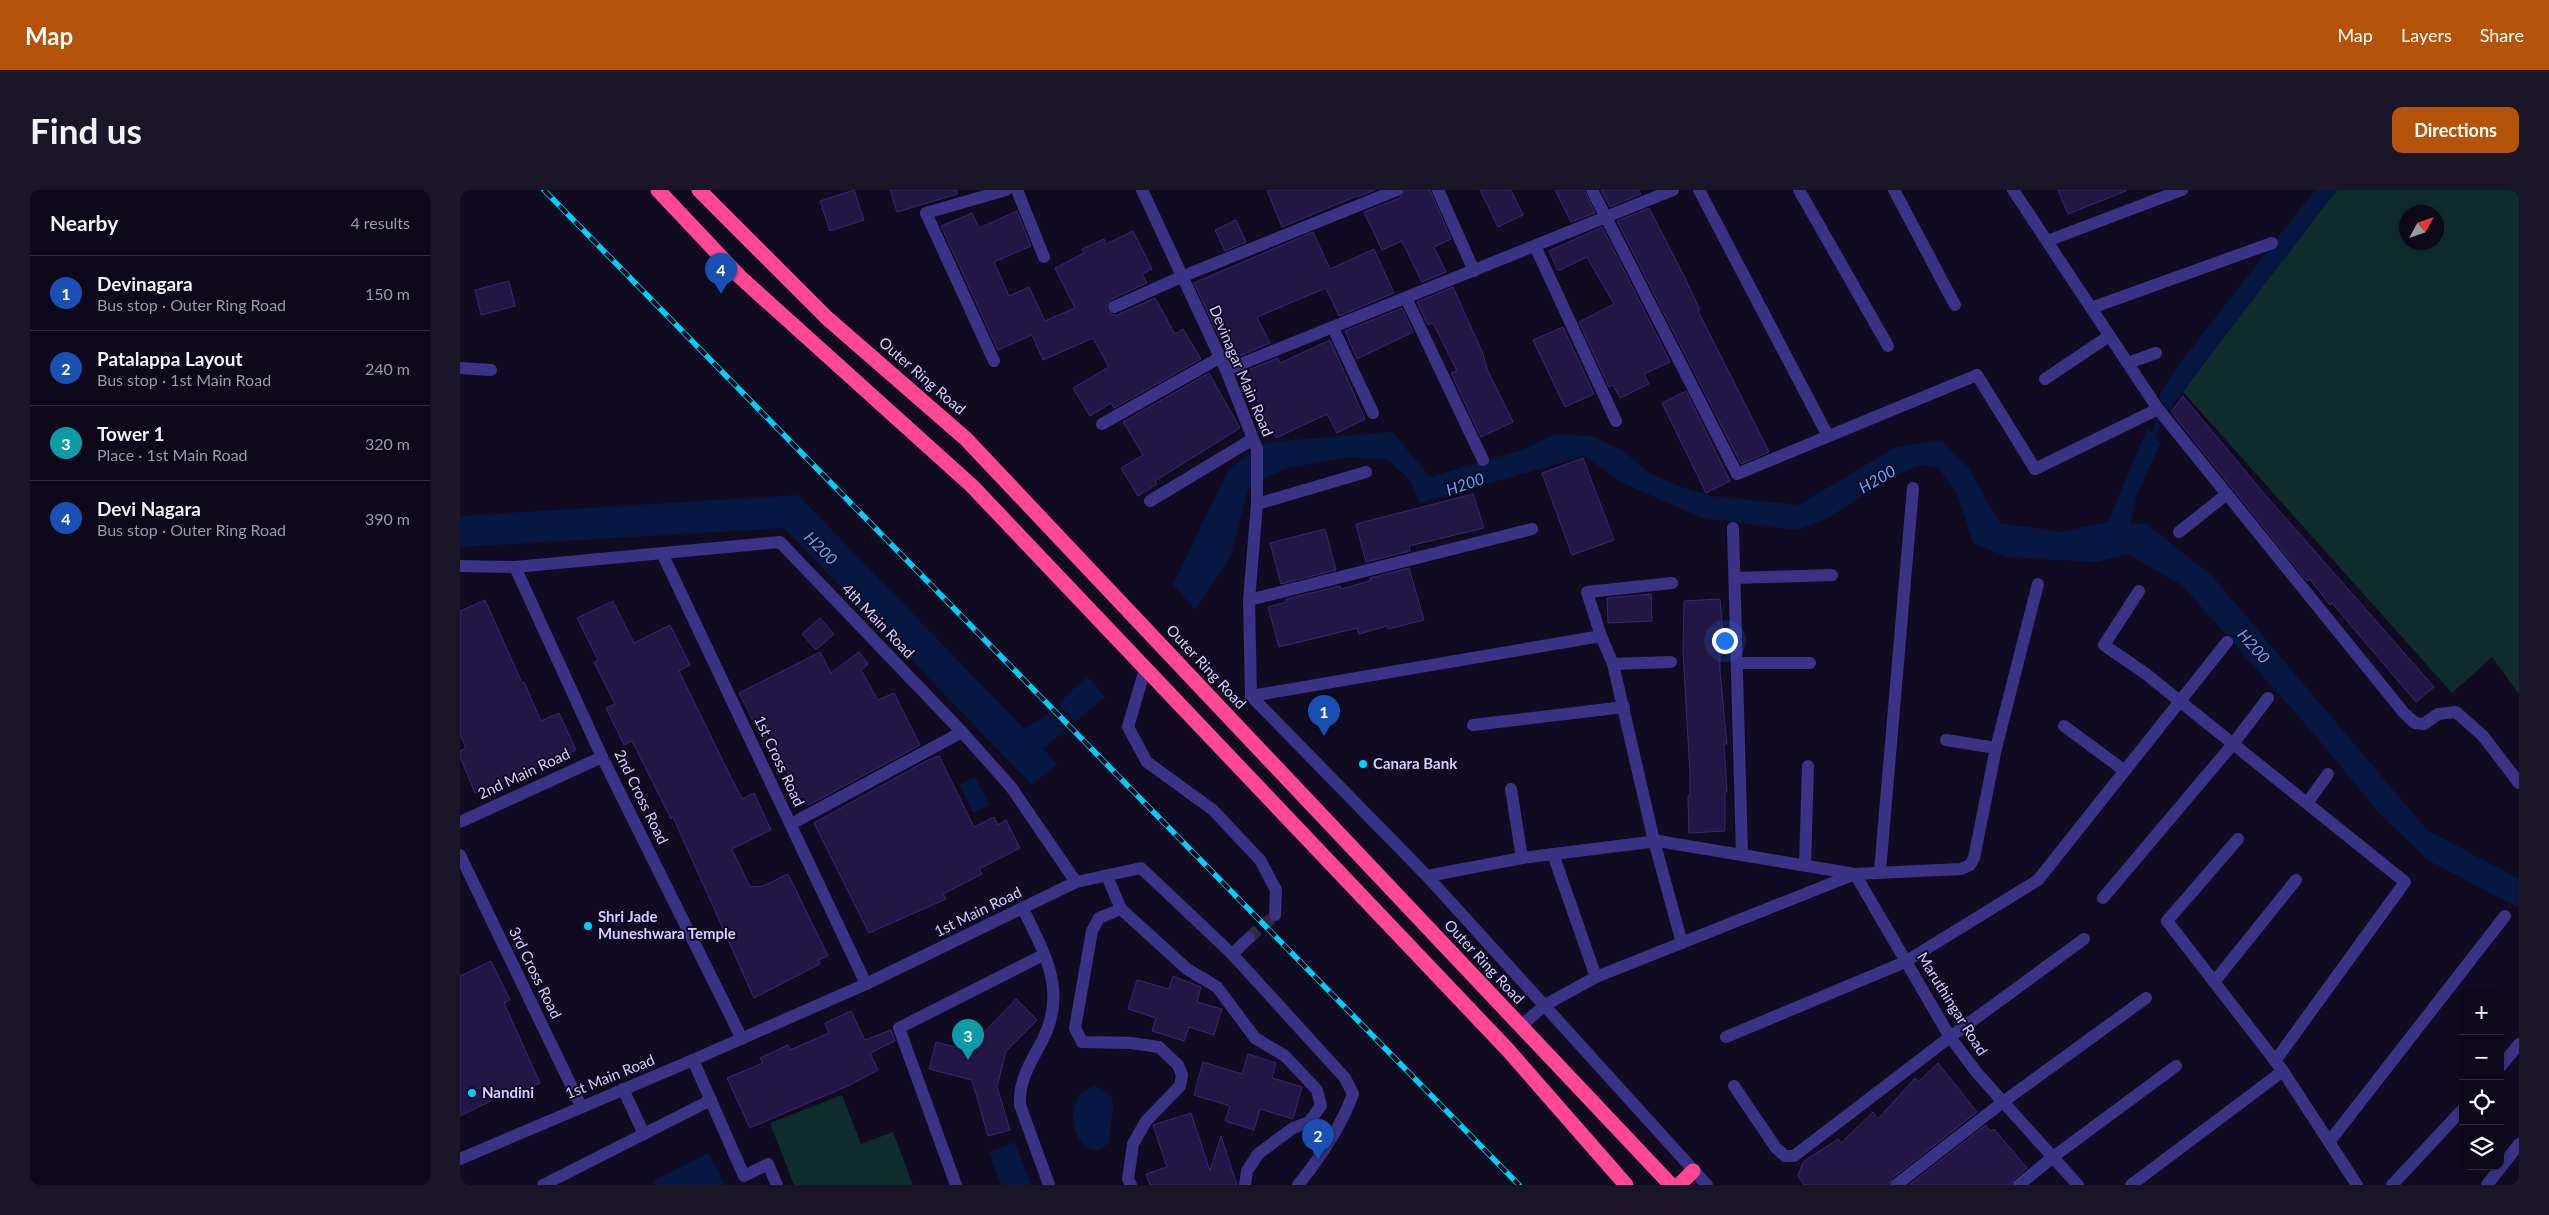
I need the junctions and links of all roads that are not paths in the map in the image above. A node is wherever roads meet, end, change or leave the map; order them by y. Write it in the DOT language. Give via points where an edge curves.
graph roads {
  1 [pos="658,190"];
  2 [pos="699,190"];
  3 [pos="1006,190"];
  4 [pos="1017,190"];
  5 [pos="1142,190"];
  6 [pos="1397,190"];
  7 [pos="1438,190"];
  8 [pos="1592,190"];
  9 [pos="1673,190"];
  10 [pos="1699,190"];
  11 [pos="1799,190"];
  12 [pos="1894,190"];
  13 [pos="2014,190"];
  14 [pos="2182,190"];
  15 [pos="1606,217"];
  16 [pos="2047,241"];
  17 [pos="2272,243"];
  18 [pos="1535,246"];
  19 [pos="1044,257"];
  20 [pos="1474,270"];
  21 [pos="1182,276"];
  22 [pos="1406,298"];
  23 [pos="1955,306"];
  24 [pos="1114,307"];
  25 [pos="2091,308"];
  26 [pos="1332,328"];
  27 [pos="2109,336"];
  28 [pos="1888,346"];
  29 [pos="2156,353"];
  30 [pos="1219,358"];
  31 [pos="994,362"];
  32 [pos="2128,363"];
  33 [pos="460,368"];
  34 [pos="491,370"];
  35 [pos="1226,370"];
  36 [pos="2045,379"];
  37 [pos="2158,409"];
  38 [pos="1373,413"];
  39 [pos="1616,421"];
  40 [pos="1102,424"];
  41 [pos="1828,436"];
  42 [pos="1255,444"];
  43 [pos="1483,460"];
  44 [pos="1366,472"];
  45 [pos="1913,488"];
  46 [pos="2227,494"];
  47 [pos="1150,501"];
  48 [pos="1257,504"];
  49 [pos="1733,528"];
  50 [pos="1532,529"];
  51 [pos="2179,532"];
  52 [pos="662,553"];
  53 [pos="460,566"];
  54 [pos="515,567"];
  55 [pos="1832,575"];
  56 [pos="1736,578"];
  57 [pos="1672,583"];
  58 [pos="2038,584"];
  59 [pos="2139,591"];
  60 [pos="1249,600"];
  61 [pos="1601,636"];
  62 [pos="2227,642"];
  63 [pos="1671,662"];
  64 [pos="1737,662"];
  65 [pos="1613,664"];
  66 [pos="1810,664"];
  67 [pos="1145,669"];
  68 [pos="1251,696"];
  69 [pos="2268,698"];
  70 [pos="2180,702"];
  71 [pos="1624,707"];
  72 [pos="1473,725"];
  73 [pos="2064,726"];
  74 [pos="962,732"];
  75 [pos="1946,740"];
  76 [pos="2233,744"];
  77 [pos="1996,748"];
  78 [pos="602,757"];
  79 [pos="1808,766"];
  80 [pos="2125,771"];
  81 [pos="2328,774"];
  82 [pos="2519,783"];
  83 [pos="1511,789"];
  84 [pos="2307,803"];
  85 [pos="460,822"];
  86 [pos="791,824"];
  87 [pos="2238,839"];
  88 [pos="1654,841"];
  89 [pos="1553,854"];
  90 [pos="1742,854"];
  91 [pos="460,855"];
  92 [pos="1522,858"];
  93 [pos="1805,865"];
  94 [pos="1880,871"];
  95 [pos="1855,874"];
  96 [pos="1107,876"];
  97 [pos="1427,876"];
  98 [pos="2296,880"];
  99 [pos="1076,882"];
  100 [pos="2103,898"];
  101 [pos="1023,908"];
  102 [pos="1122,909"];
  103 [pos="1275,915"];
  104 [pos="2505,916"];
  105 [pos="1249,938"];
  106 [pos="2084,939"];
  107 [pos="1682,943"];
  108 [pos="1232,954"];
  109 [pos="1043,955"];
  110 [pos="1905,962"];
  111 [pos="1596,977"];
  112 [pos="2214,982"];
  113 [pos="866,984"];
  114 [pos="2146,998"];
  115 [pos="1545,1005"];
  116 [pos="1521,1026"];
  117 [pos="1726,1037"];
  118 [pos="1950,1037"];
  119 [pos="742,1039"];
  120 [pos="2519,1044"];
  121 [pos="693,1060"];
  122 [pos="2504,1062"];
  123 [pos="2176,1066"];
  124 [pos="2279,1066"];
  125 [pos="1734,1086"];
  126 [pos="623,1089"];
  127 [pos="711,1100"];
  128 [pos="2003,1102"];
  129 [pos="581,1106"];
  130 [pos="2459,1113"];
  131 [pos="644,1134"];
  132 [pos="2329,1142"];
  133 [pos="2519,1144"];
  134 [pos="2053,1157"];
  135 [pos="460,1159"];
  136 [pos="1694,1171"];
  137 [pos="1301,1181"];
  138 [pos="544,1185"];
  139 [pos="777,1185"];
  140 [pos="956,1185"];
  141 [pos="1049,1185"];
  142 [pos="1131,1185"];
  143 [pos="1245,1185"];
  144 [pos="1626,1185"];
  145 [pos="1671,1185"];
  146 [pos="1679,1185"];
  147 [pos="1707,1185"];
  148 [pos="1896,1185"];
  149 [pos="2019,1185"];
  150 [pos="2078,1185"];
  151 [pos="2131,1185"];
  152 [pos="2357,1185"];
  153 [pos="2392,1185"];
  154 [pos="2487,1185"];
  1 -- 67 [label="highway" via="739,276 972,486"];
  2 -- 116 [label="highway, Outer Ring Road" via="827,318 966,439"];
  3 -- 31 [label="street" via="926,213"];
  4 -- 19 [label="street"];
  5 -- 21 [label="street, Devinagar Main Road"];
  6 -- 21 [label="street"];
  7 -- 20 [label="street"];
  8 -- 15 [label="street"];
  9 -- 15 [label="street"];
  10 -- 41 [label="street"];
  11 -- 28 [label="street"];
  12 -- 23 [label="street"];
  13 -- 16 [label="street"];
  14 -- 16 [label="street"];
  15 -- 18 [label="street"];
  15 -- 41 [label="street" via="1737,474"];
  16 -- 25 [label="street"];
  17 -- 25 [label="street"];
  18 -- 20 [label="street"];
  18 -- 39 [label="street"];
  20 -- 22 [label="street"];
  21 -- 24 [label="street"];
  21 -- 30 [label="street, Devinagar Main Road"];
  22 -- 26 [label="street"];
  22 -- 43 [label="street"];
  25 -- 27 [label="street"];
  26 -- 35 [label="street"];
  26 -- 38 [label="street"];
  27 -- 32 [label="street"];
  27 -- 36 [label="street"];
  29 -- 32 [label="street"];
  30 -- 35 [label="street, Devinagar Main Road"];
  30 -- 40 [label="street"];
  32 -- 37 [label="street"];
  33 -- 34 [label="street"];
  35 -- 42 [label="street, Devinagar Main Road"];
  37 -- 41 [label="street" via="2035,469 1977,375"];
  37 -- 46 [label="street"];
  42 -- 47 [label="street"];
  42 -- 48 [label="street, Devinagar Main Road"];
  44 -- 48 [label="street"];
  45 -- 94 [label="street"];
  46 -- 51 [label="street"];
  46 -- 82 [label="street" via="2404,713 2415,723 2424,724 2438,714 2456,712 2483,736"];
  48 -- 60 [label="street, Devinagar Main Road"];
  49 -- 56 [label="street"];
  50 -- 60 [label="street"];
  52 -- 54 [label="street, 4th Main Road"];
  52 -- 74 [label="street, 4th Main Road" via="780,542"];
  52 -- 86 [label="street, 1st Cross Road"];
  53 -- 54 [label="street, 4th Main Road"];
  54 -- 78 [label="street, 2nd Cross Road"];
  55 -- 56 [label="street"];
  56 -- 64 [label="street"];
  57 -- 61 [label="street" via="1587,592"];
  58 -- 77 [label="street"];
  59 -- 70 [label="street" via="2104,645"];
  60 -- 68 [label="street, Devinagar Main Road"];
  61 -- 65 [label="street"];
  61 -- 68 [label="street"];
  62 -- 70 [label="street"];
  63 -- 65 [label="street"];
  64 -- 66 [label="street"];
  64 -- 90 [label="street"];
  65 -- 71 [label="street"];
  67 -- 103 [label="street" via="1128,727 1147,762 1212,810 1260,860 1276,890"];
  67 -- 144 [label="highway" via="1508,1050"];
  68 -- 97 [label="street"];
  69 -- 76 [label="street"];
  70 -- 76 [label="street"];
  70 -- 80 [label="street"];
  71 -- 72 [label="street"];
  71 -- 88 [label="street"];
  73 -- 80 [label="street"];
  74 -- 86 [label="street"];
  74 -- 99 [label="street, 4th Main Road" via="1011,787"];
  75 -- 77 [label="street"];
  76 -- 84 [label="street"];
  76 -- 100 [label="street"];
  77 -- 94 [label="street" via="1970,865 1961,869"];
  78 -- 85 [label="street, 2nd Main Road"];
  78 -- 119 [label="street, 2nd Cross Road"];
  79 -- 93 [label="street"];
  80 -- 110 [label="street" via="2038,880"];
  81 -- 84 [label="street"];
  83 -- 92 [label="street"];
  84 -- 124 [label="street" via="2405,882"];
  86 -- 113 [label="street, 1st Cross Road"];
  87 -- 112 [label="street" via="2167,921"];
  88 -- 89 [label="street"];
  88 -- 90 [label="street"];
  88 -- 107 [label="street"];
  89 -- 92 [label="street"];
  89 -- 111 [label="street"];
  90 -- 93 [label="street"];
  91 -- 129 [label="street, 3rd Cross Road"];
  92 -- 97 [label="street"];
  93 -- 95 [label="street"];
  94 -- 95 [label="street"];
  95 -- 107 [label="street"];
  95 -- 110 [label="street, Maruthingar Road"];
  96 -- 99 [label="street, 1st Main Road"];
  96 -- 102 [label="street"];
  96 -- 108 [label="street, 1st Main Road" via="1141,868"];
  97 -- 115 [label="street"];
  98 -- 112 [label="street"];
  99 -- 101 [label="street, 1st Main Road"];
  101 -- 109 [label="street"];
  101 -- 113 [label="street, 1st Main Road"];
  102 -- 142 [label="street" via="1099,918 1092,930 1075,1028 1082,1042 1159,1047 1178,1065 1182,1075 1180,1086 1146,1121 1133,1144 1128,1179"];
  102 -- 143 [label="street" via="1187,969 1217,987 1255,1038 1285,1056 1317,1090 1321,1106 1309,1122 1293,1128 1258,1154 1247,1171"];
  104 -- 132 [label="street"];
  105 -- 108 [label="street"];
  106 -- 118 [label="street"];
  107 -- 111 [label="street"];
  108 -- 137 [label="street, 1st Main Road" via="1345,1078 1353,1094 1318,1160"];
  109 -- 140 [label="street" via="899,1028"];
  109 -- 141 [label="street" via="1054,983 1052,1013 1042,1041 1023,1075 1020,1105"];
  110 -- 117 [label="street"];
  110 -- 118 [label="street, Maruthingar Road"];
  111 -- 115 [label="street"];
  112 -- 124 [label="street"];
  113 -- 119 [label="street, 1st Main Road"];
  114 -- 128 [label="street"];
  115 -- 116 [label="street"];
  115 -- 136 [label="street"];
  116 -- 145 [label="highway, Outer Ring Road"];
  118 -- 125 [label="street" via="1794,1156 1785,1156 1776,1148"];
  118 -- 128 [label="street, Maruthingar Road"];
  119 -- 121 [label="street, 1st Main Road"];
  120 -- 122 [label="street"];
  121 -- 126 [label="street, 1st Main Road"];
  121 -- 127 [label="street"];
  123 -- 134 [label="street"];
  124 -- 132 [label="street"];
  124 -- 151 [label="street"];
  126 -- 129 [label="street, 1st Main Road"];
  126 -- 131 [label="street"];
  127 -- 131 [label="street"];
  127 -- 139 [label="street" via="744,1176 768,1164"];
  128 -- 134 [label="street, Maruthingar Road"];
  128 -- 148 [label="street"];
  129 -- 135 [label="street, 1st Main Road"];
  130 -- 153 [label="street"];
  131 -- 138 [label="street"];
  132 -- 152 [label="street"];
  133 -- 154 [label="street"];
  134 -- 149 [label="street"];
  134 -- 150 [label="street, Maruthingar Road"];
  136 -- 146 [label="highway"];
  136 -- 147 [label="street"];
}
